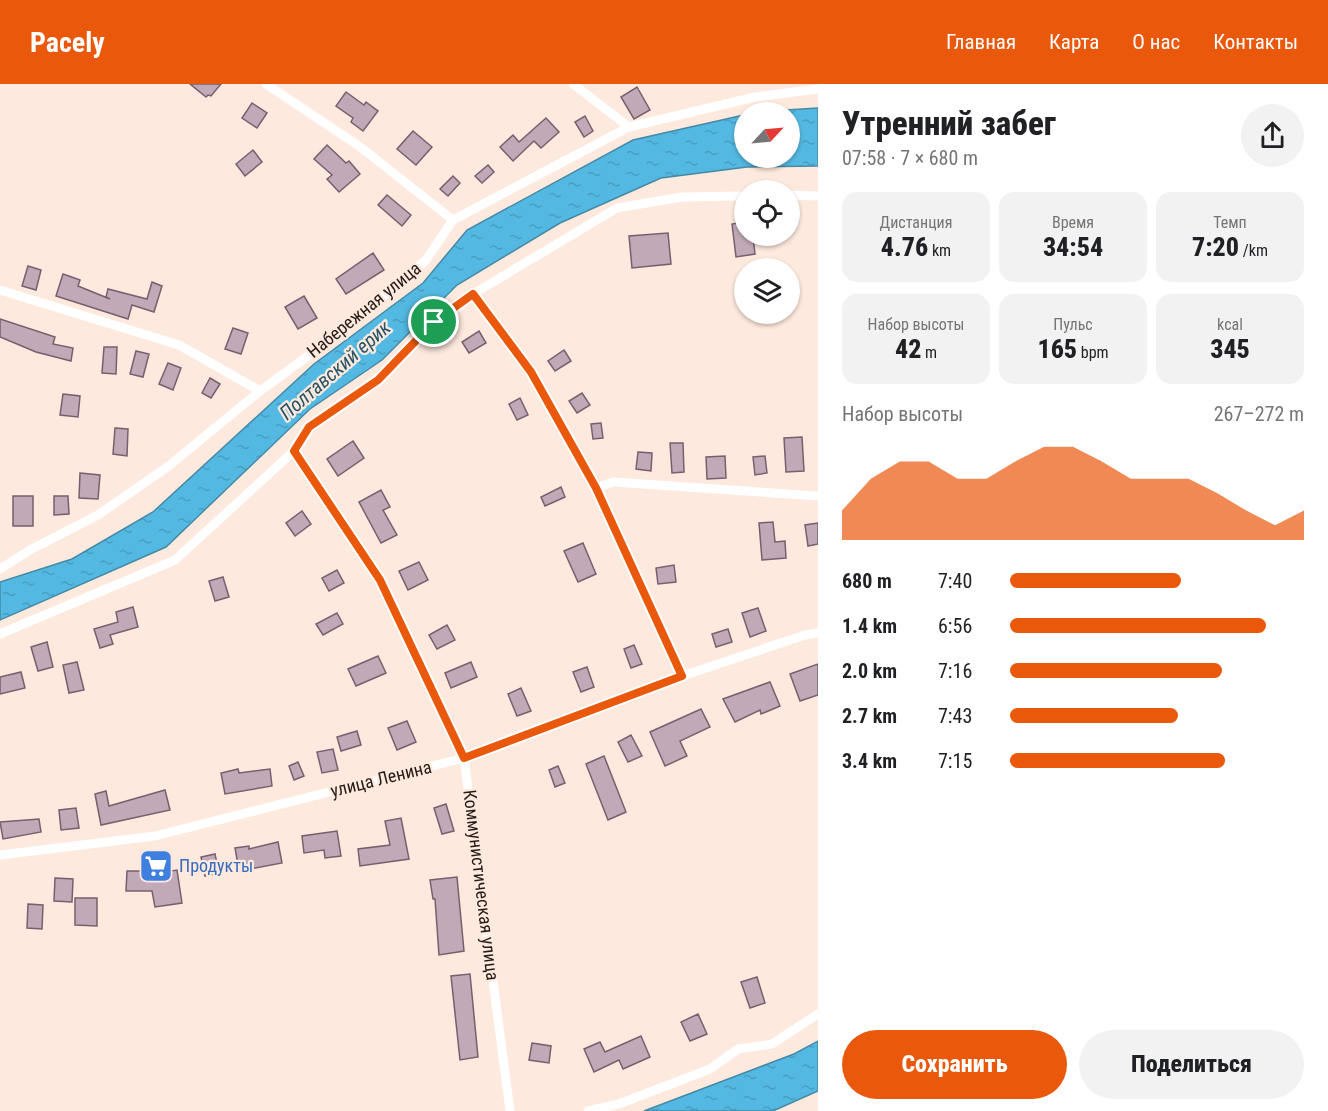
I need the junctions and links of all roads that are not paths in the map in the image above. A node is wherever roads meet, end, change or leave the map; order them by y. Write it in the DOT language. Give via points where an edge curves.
graph roads {
  1 [pos="266,84"];
  2 [pos="573,84"];
  3 [pos="818,89"];
  4 [pos="629,127"];
  5 [pos="800,195"];
  6 [pos="734,196"];
  7 [pos="818,196"];
  8 [pos="453,220"];
  9 [pos="0,290"];
  10 [pos="473,294"];
  11 [pos="260,391"];
  12 [pos="294,451"];
  13 [pos="596,488"];
  14 [pos="818,496"];
  15 [pos="0,569"];
  16 [pos="818,633"];
  17 [pos="0,634"];
  18 [pos="682,676"];
  19 [pos="464,758"];
  20 [pos="0,855"];
  21 [pos="818,1014"];
  22 [pos="510,1111"];
  23 [pos="588,1111"];
  1 -- 8 [label="street" via="359,146"];
  2 -- 4 [label="street"];
  3 -- 4 [label="street, Набережная улица" via="755,97"];
  4 -- 8 [label="street, Набережная улица"];
  5 -- 7 [label="street"];
  6 -- 10 [label="street" via="682,197 617,208"];
  8 -- 11 [label="street, Набережная улица" via="426,260 341,332"];
  9 -- 11 [label="street" via="178,345"];
  10 -- 12 [label="street" via="434,322 378,380 309,427"];
  10 -- 13 [label="street" via="531,372"];
  11 -- 15 [label="street, Набережная улица" via="170,465 98,515"];
  12 -- 17 [label="street" via="175,560"];
  12 -- 19 [label="street, Коммунистическая улица" via="380,580"];
  13 -- 14 [label="street" via="613,482"];
  13 -- 18 [label="street"];
  16 -- 18 [label="street, улица Ленина"];
  18 -- 19 [label="street, улица Ленина"];
  19 -- 20 [label="street, улица Ленина" via="155,836"];
  19 -- 22 [label="street, Коммунистическая улица"];
  21 -- 23 [label="street" via="772,1044 738,1049 710,1069 619,1104"];
}
